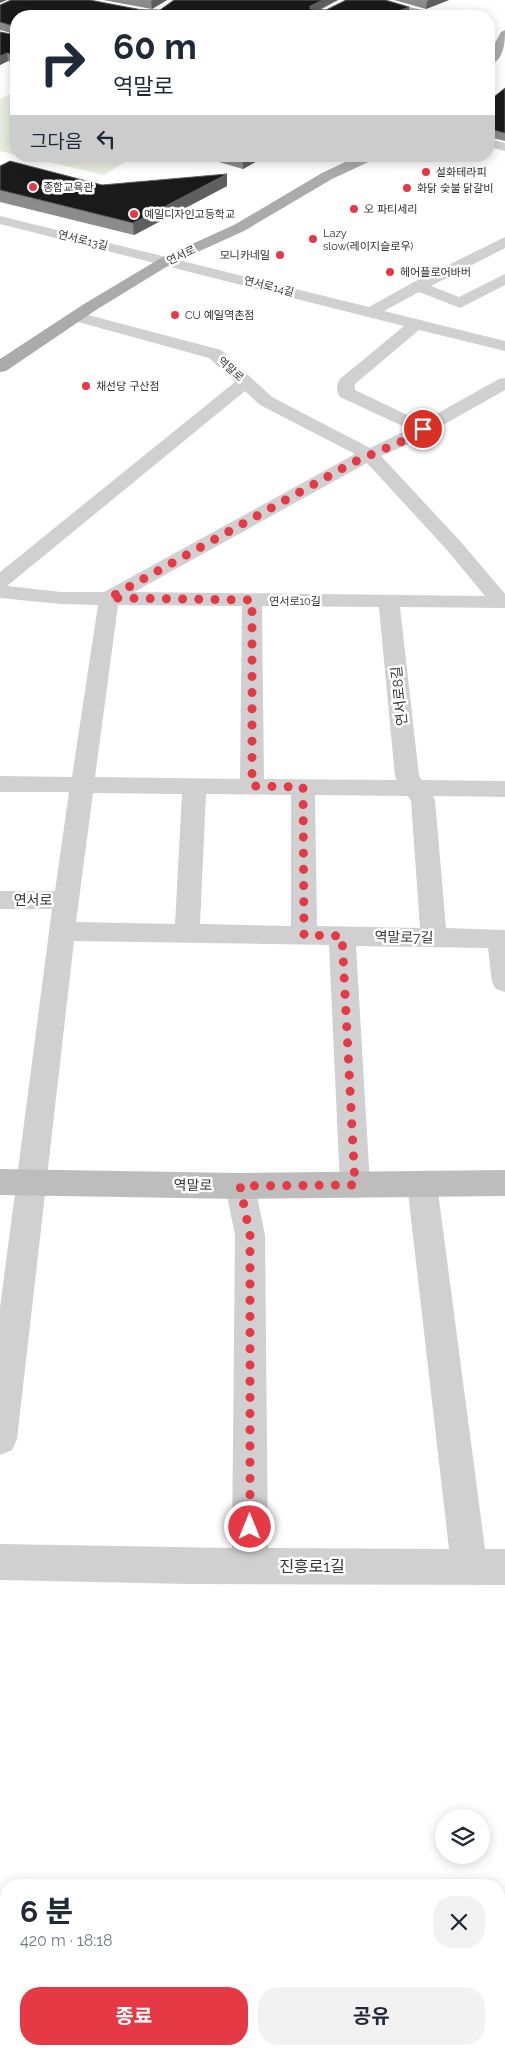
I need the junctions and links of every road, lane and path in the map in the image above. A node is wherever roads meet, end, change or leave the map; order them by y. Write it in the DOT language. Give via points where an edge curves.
graph roads {
  1 [pos="375,0"];
  2 [pos="408,10"];
  3 [pos="502,32"];
  4 [pos="495,54"];
  5 [pos="357,162"];
  6 [pos="0,220"];
  7 [pos="505,242"];
  8 [pos="166,261"];
  9 [pos="505,279"];
  10 [pos="418,286"];
  11 [pos="372,312"];
  12 [pos="78,317"];
  13 [pos="417,323"];
  14 [pos="505,346"];
  15 [pos="0,368"];
  16 [pos="246,382"];
  17 [pos="505,383"];
  18 [pos="423,429"];
  19 [pos="370,455"];
  20 [pos="0,582"];
  21 [pos="0,592"];
  22 [pos="109,598"];
  23 [pos="252,600"];
  24 [pos="389,601"];
  25 [pos="503,602"];
  26 [pos="0,784"];
  27 [pos="81,785"];
  28 [pos="194,786"];
  29 [pos="252,786"];
  30 [pos="303,787"];
  31 [pos="415,788"];
  32 [pos="505,789"];
  33 [pos="0,900"];
  34 [pos="66,900"];
  35 [pos="62,931"];
  36 [pos="187,933"];
  37 [pos="304,935"];
  38 [pos="342,936"];
  39 [pos="434,938"];
  40 [pos="502,939"];
  41 [pos="505,982"];
  42 [pos="0,1182"];
  43 [pos="31,1183"];
  44 [pos="505,1183"];
  45 [pos="422,1184"];
  46 [pos="355,1185"];
  47 [pos="240,1186"];
  48 [pos="1,1428"];
  49 [pos="0,1562"];
  50 [pos="250,1566"];
  51 [pos="469,1567"];
  52 [pos="505,1567"];
  1 -- 2 [label="main road"];
  3 -- 4 [label="main road"];
  5 -- 8 [label="main road, 연서로" via="239,228"];
  6 -- 8 [label="street, 연서로13길"];
  7 -- 10 [label="street"];
  8 -- 11 [label="street, 연서로14길"];
  8 -- 12 [label="main road, 연서로"];
  9 -- 10 [label="street" via="460,303"];
  10 -- 11 [label="street"];
  11 -- 13 [label="street, 연서로14길"];
  12 -- 15 [label="main road, 연서로"];
  12 -- 16 [label="street, 역말로" via="215,354"];
  13 -- 14 [label="street, 연서로14길"];
  13 -- 18 [label="street" via="346,383 346,393"];
  16 -- 19 [label="street, 역말로" via="266,401"];
  16 -- 20 [label="street"];
  17 -- 18 [label="street"];
  18 -- 19 [label="street"];
  19 -- 22 [label="street"];
  19 -- 25 [label="street, 연서로10길"];
  21 -- 22 [label="street, 연서로10길" via="61,598"];
  22 -- 23 [label="street, 연서로10길"];
  22 -- 27 [label="street"];
  23 -- 24 [label="street, 연서로10길"];
  23 -- 29 [label="street"];
  24 -- 25 [label="street, 연서로10길"];
  24 -- 31 [label="street, 연서로8길" via="407,777"];
  26 -- 27 [label="street"];
  27 -- 28 [label="street"];
  27 -- 34 [label="street"];
  28 -- 29 [label="street"];
  28 -- 36 [label="street"];
  29 -- 30 [label="street"];
  30 -- 31 [label="street"];
  30 -- 37 [label="street"];
  31 -- 32 [label="street"];
  31 -- 39 [label="street, 연서로8길" via="423,800"];
  33 -- 34 [label="street, 연서로"];
  34 -- 35 [label="street"];
  35 -- 36 [label="street"];
  35 -- 43 [label="street"];
  36 -- 37 [label="street"];
  37 -- 38 [label="street, 역말로7길"];
  38 -- 39 [label="street, 역말로7길"];
  38 -- 46 [label="street"];
  39 -- 40 [label="street, 역말로7길"];
  40 -- 41 [label="street"];
  42 -- 43 [label="street, 역말로"];
  43 -- 47 [label="street, 역말로"];
  43 -- 48 [label="street"];
  44 -- 45 [label="street, 역말로"];
  45 -- 46 [label="street, 역말로"];
  45 -- 51 [label="street"];
  46 -- 47 [label="street, 역말로"];
  47 -- 50 [label="street" via="250,1235"];
  49 -- 50 [label="street, 진흥로1길"];
  50 -- 51 [label="street, 진흥로1길"];
  51 -- 52 [label="street, 진흥로1길"];
}
